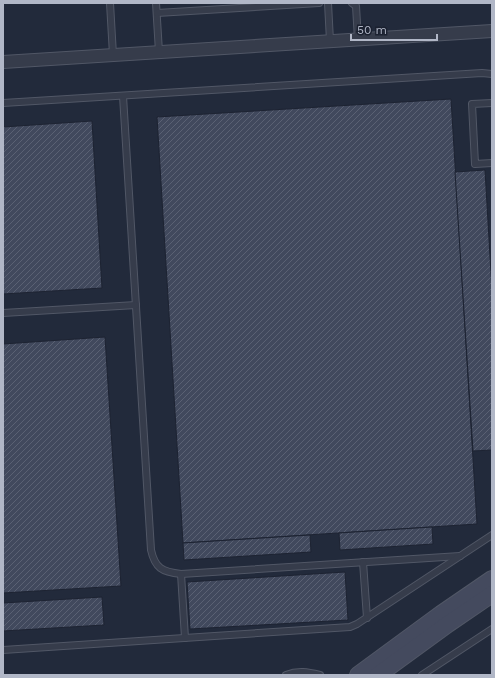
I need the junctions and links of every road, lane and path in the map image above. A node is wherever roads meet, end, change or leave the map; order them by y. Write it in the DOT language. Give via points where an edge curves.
graph roads {
  1 [pos="110,3"];
  2 [pos="156,3"];
  3 [pos="319,3"];
  4 [pos="328,3"];
  5 [pos="352,3"];
  6 [pos="157,13"];
  7 [pos="492,32"];
  8 [pos="358,40"];
  9 [pos="330,42"];
  10 [pos="159,52"];
  11 [pos="113,55"];
  12 [pos="3,62"];
  13 [pos="492,74"];
  14 [pos="123,96"];
  15 [pos="3,103"];
  16 [pos="492,103"];
  17 [pos="492,163"];
  18 [pos="136,305"];
  19 [pos="3,313"];
  20 [pos="492,536"];
  21 [pos="460,556"];
  22 [pos="363,562"];
  23 [pos="181,574"];
  24 [pos="492,579"];
  25 [pos="492,594"];
  26 [pos="366,618"];
  27 [pos="492,629"];
  28 [pos="185,638"];
  29 [pos="3,650"];
  30 [pos="286,675"];
  31 [pos="320,675"];
  32 [pos="358,675"];
  33 [pos="378,675"];
  34 [pos="422,675"];
  1 -- 11 [label="lane"];
  2 -- 6 [label="lane"];
  3 -- 6 [label="lane"];
  4 -- 9 [label="lane"];
  5 -- 8 [label="lane" via="356,6"];
  6 -- 10 [label="lane"];
  7 -- 8 [label="street"];
  8 -- 9 [label="street"];
  9 -- 10 [label="street"];
  10 -- 11 [label="street"];
  11 -- 12 [label="street"];
  13 -- 14 [label="lane"];
  14 -- 15 [label="lane"];
  14 -- 18 [label="lane"];
  16 -- 17 [label="lane" via="472,104 476,164"];
  18 -- 19 [label="lane"];
  18 -- 23 [label="lane" via="151,550 159,568"];
  20 -- 21 [label="lane"];
  21 -- 22 [label="lane"];
  21 -- 26 [label="lane"];
  22 -- 23 [label="lane"];
  22 -- 26 [label="lane"];
  23 -- 28 [label="lane"];
  24 -- 32 [label="main road"];
  25 -- 33 [label="main road"];
  26 -- 28 [label="lane" via="343,628"];
  27 -- 34 [label="lane"];
  28 -- 29 [label="lane"];
  30 -- 31 [label="lane" via="307,672"];
}
